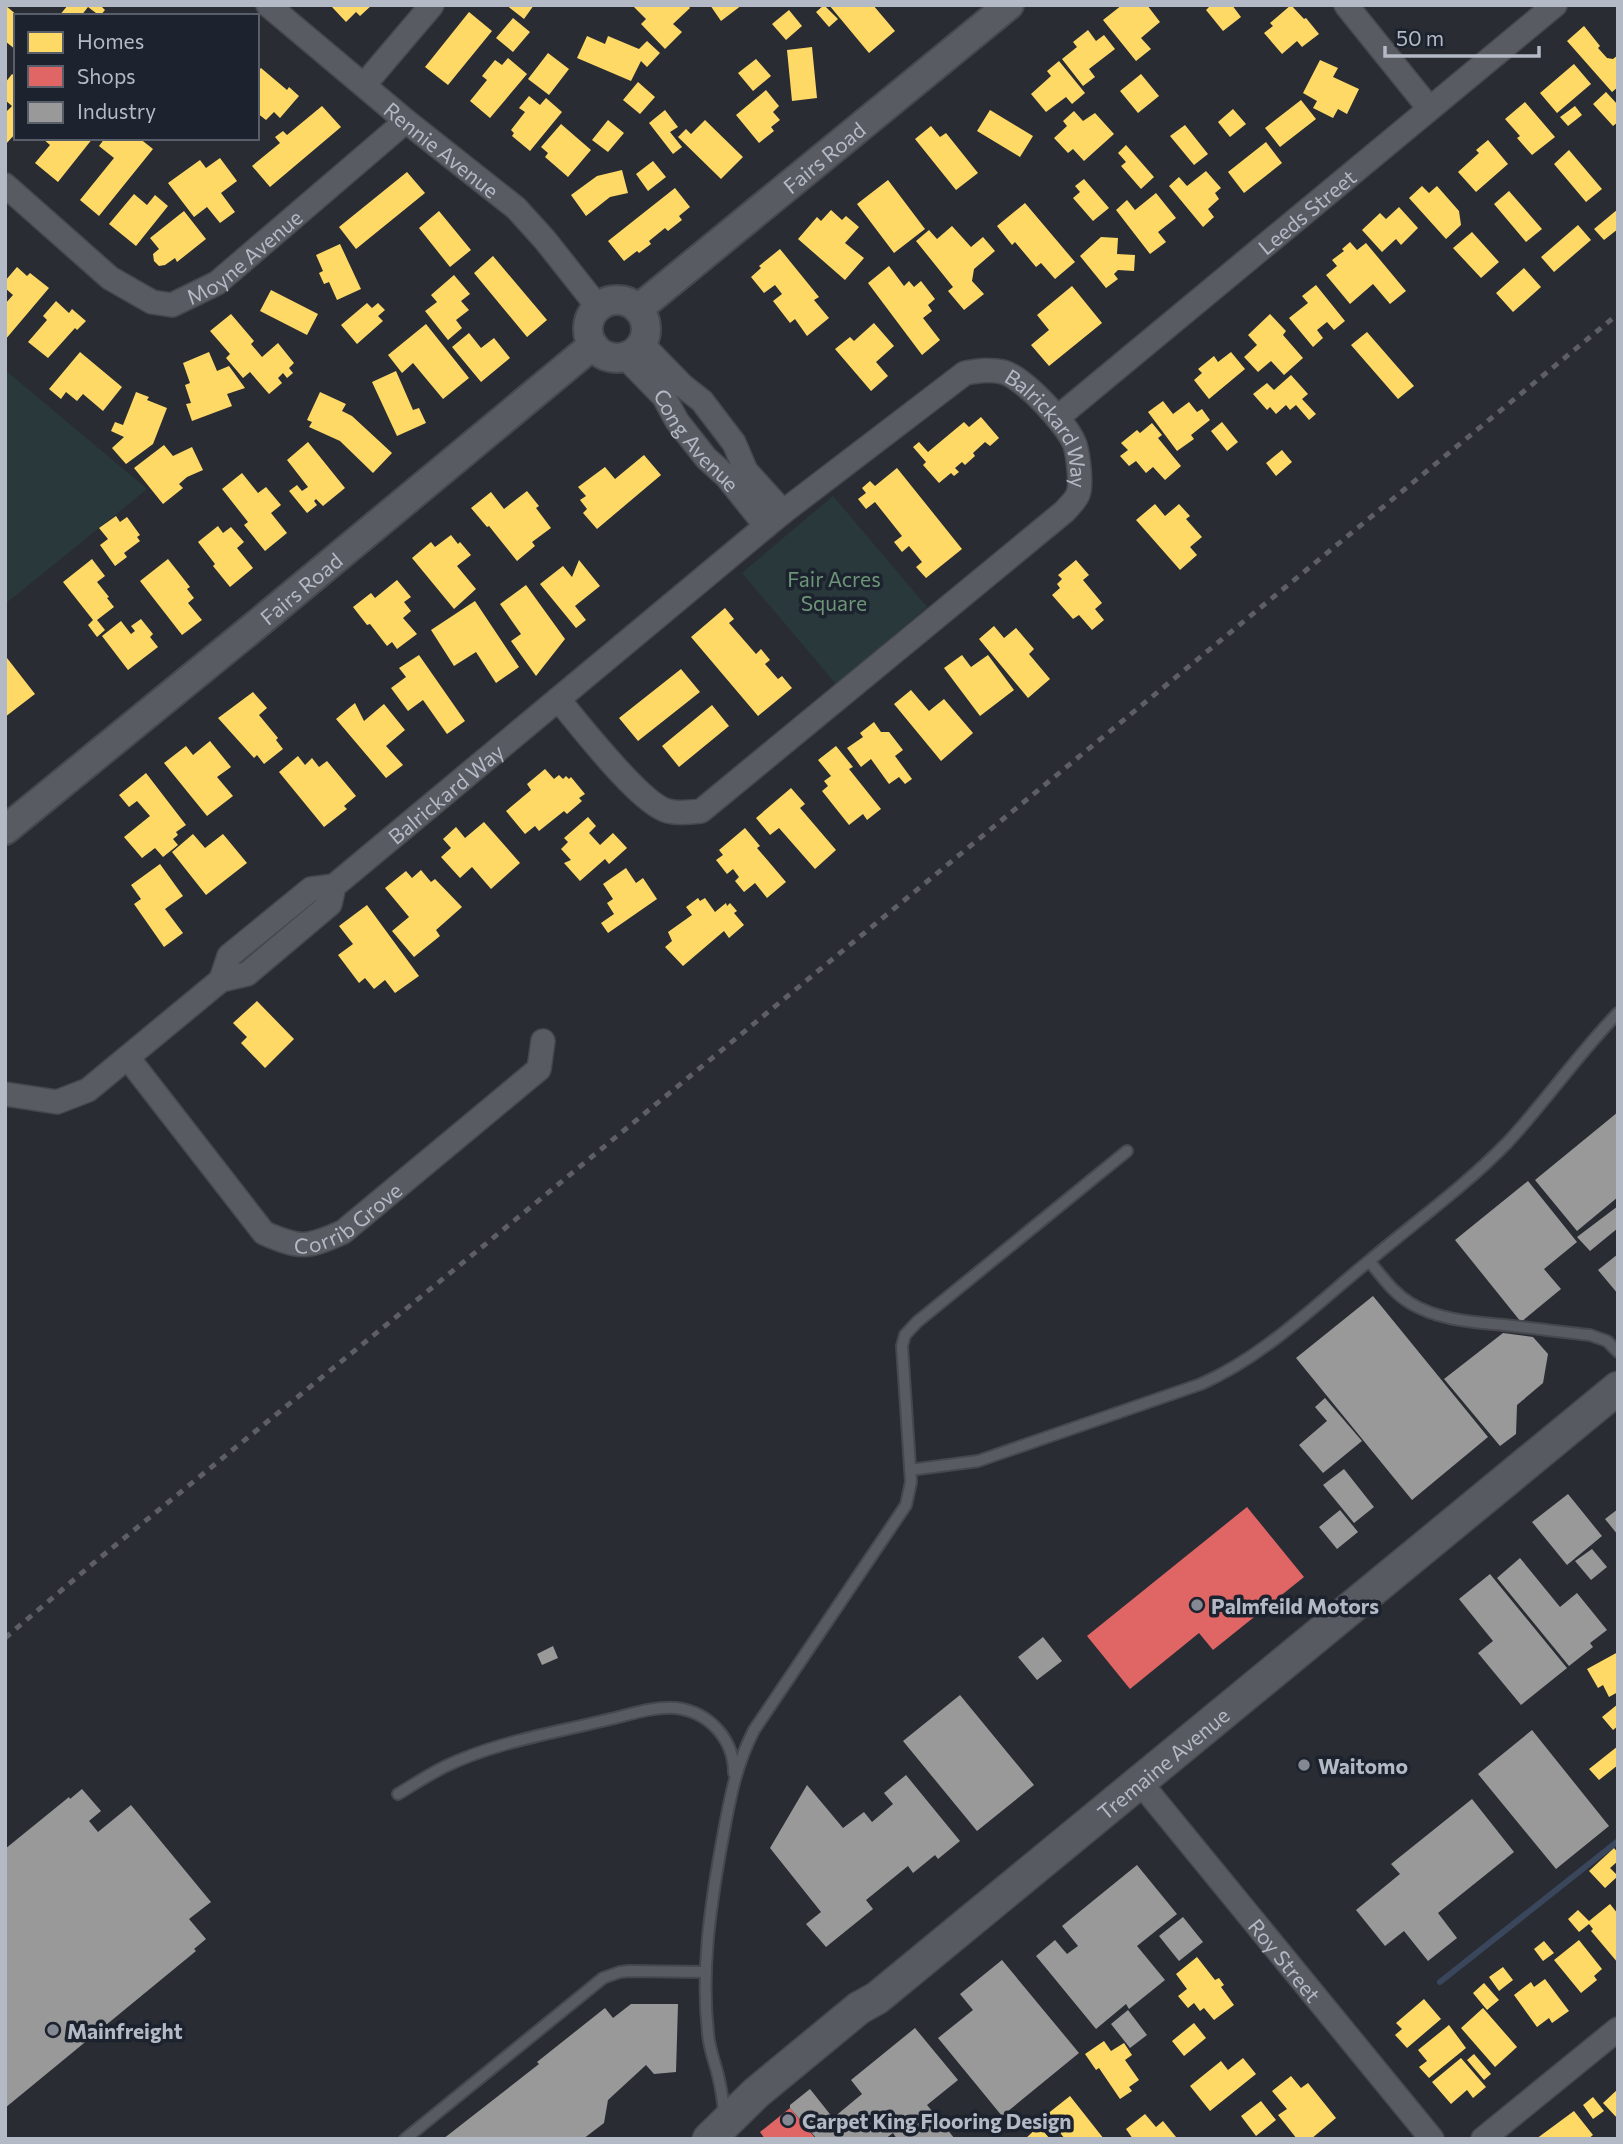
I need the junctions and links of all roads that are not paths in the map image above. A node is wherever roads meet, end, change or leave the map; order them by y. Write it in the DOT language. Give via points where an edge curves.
graph roads {
  1 [pos="268,5"];
  2 [pos="432,5"];
  3 [pos="1009,5"];
  4 [pos="1346,5"];
  5 [pos="1555,5"];
  6 [pos="365,85"];
  7 [pos="1429,108"];
  8 [pos="406,121"];
  9 [pos="5,185"];
  10 [pos="598,307"];
  11 [pos="638,309"];
  12 [pos="593,345"];
  13 [pos="634,350"];
  14 [pos="1057,418"];
  15 [pos="774,519"];
  16 [pos="558,699"];
  17 [pos="5,830"];
  18 [pos="1618,1013"];
  19 [pos="543,1041"];
  20 [pos="128,1058"];
  21 [pos="5,1094"];
  22 [pos="1127,1151"];
  23 [pos="1369,1261"];
  24 [pos="1618,1352"];
  25 [pos="1618,1388"];
  26 [pos="910,1470"];
  27 [pos="734,1779"];
  28 [pos="1139,1782"];
  29 [pos="398,1794"];
  30 [pos="705,1972"];
  31 [pos="1618,2029"];
  32 [pos="722,2133"];
  33 [pos="405,2139"];
  34 [pos="1433,2139"];
  35 [pos="1483,2139"];
  1 -- 6 [label="street, Rennie Avenue"];
  2 -- 6 [label="street"];
  3 -- 11 [label="street, Fairs Road"];
  4 -- 7 [label="street"];
  5 -- 7 [label="street, Leeds Street"];
  6 -- 8 [label="street, Rennie Avenue"];
  7 -- 14 [label="street, Leeds Street"];
  8 -- 9 [label="street, Moyne Avenue" via="217,283 172,305 152,302 110,278"];
  8 -- 10 [label="street, Rennie Avenue" via="516,208"];
  10 -- 11 [label="street" via="623,300"];
  10 -- 12 [label="street" via="589,325"];
  11 -- 13 [label="street" via="646,330"];
  12 -- 13 [label="street" via="607,356"];
  12 -- 17 [label="street, Fairs Road"];
  13 -- 15 [label="street, Cong Avenue" via="677,421 706,458"];
  13 -- 15 [label="street, Cong Avenue" via="702,401 734,443"];
  14 -- 15 [label="street, Balrickard Way" via="1006,372 965,373"];
  14 -- 16 [label="street, Balrickard Way" via="1074,444 1080,477 1079,492 1065,511 701,811 666,811 642,796"];
  15 -- 16 [label="street, Balrickard Way"];
  16 -- 20 [label="street, Balrickard Way" via="334,886 330,904 247,974 221,980"];
  18 -- 23 [label="lane" via="1505,1144"];
  19 -- 20 [label="street, Corrib Grove" via="539,1069 344,1232 316,1244 290,1244 264,1233"];
  20 -- 21 [label="street, Balrickard Way" via="88,1090 57,1102"];
  22 -- 26 [label="lane" via="905,1335 901,1366"];
  23 -- 24 [label="lane" via="1395,1291 1426,1312 1590,1335 1607,1341"];
  23 -- 26 [label="lane" via="1260,1350 1219,1376 978,1461"];
  25 -- 28 [label="main road, Tremaine Avenue"];
  26 -- 27 [label="lane" via="906,1505 754,1730"];
  27 -- 29 [label="lane" via="732,1753 722,1733 692,1712 665,1708 505,1744 443,1767"];
  27 -- 30 [label="lane" via="713,1893"];
  28 -- 32 [label="main road, Tremaine Avenue" via="756,2093"];
  28 -- 34 [label="street, Roy Street"];
  30 -- 32 [label="lane" via="708,2036 719,2078"];
  30 -- 33 [label="lane" via="629,1971 603,1978"];
  31 -- 35 [label="street"];
}
